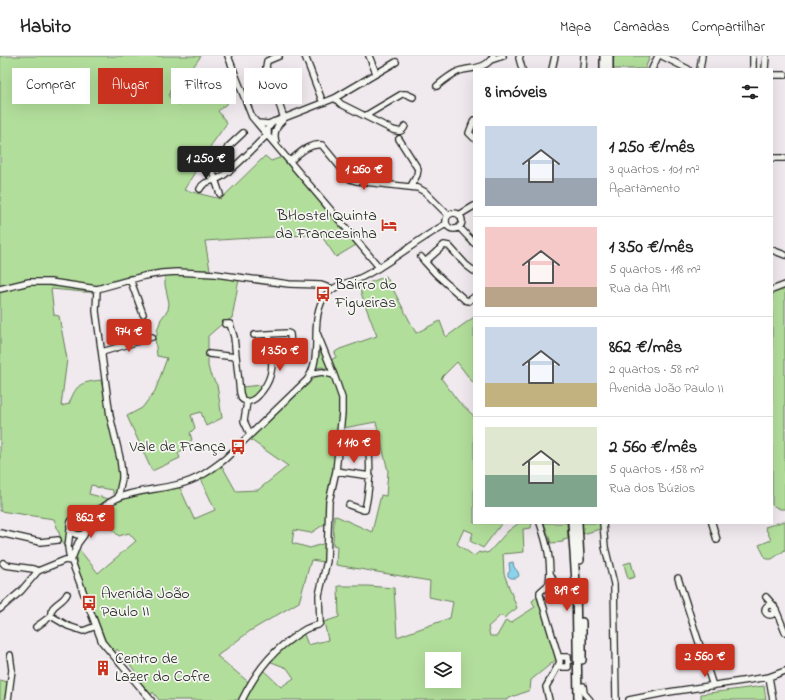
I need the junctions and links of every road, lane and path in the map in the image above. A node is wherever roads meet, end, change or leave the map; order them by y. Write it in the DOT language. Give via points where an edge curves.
graph roads {
  1 [pos="228,56"];
  2 [pos="279,56"];
  3 [pos="305,56"];
  4 [pos="369,56"];
  5 [pos="503,56"];
  6 [pos="555,56"];
  7 [pos="584,56"];
  8 [pos="604,56"];
  9 [pos="609,56"];
  10 [pos="658,56"];
  11 [pos="662,56"];
  12 [pos="702,56"];
  13 [pos="754,56"];
  14 [pos="766,56"];
  15 [pos="519,57"];
  16 [pos="492,58"];
  17 [pos="396,62"];
  18 [pos="473,68"];
  19 [pos="474,68"];
  20 [pos="522,68"];
  21 [pos="552,68"];
  22 [pos="583,68"];
  23 [pos="604,68"];
  24 [pos="609,68"];
  25 [pos="652,68"];
  26 [pos="686,68"];
  27 [pos="700,68"];
  28 [pos="753,68"];
  29 [pos="765,68"];
  30 [pos="376,73"];
  31 [pos="773,75"];
  32 [pos="785,75"];
  33 [pos="437,86"];
  34 [pos="413,97"];
  35 [pos="335,98"];
  36 [pos="323,103"];
  37 [pos="365,116"];
  38 [pos="284,118"];
  39 [pos="257,122"];
  40 [pos="273,122"];
  41 [pos="473,123"];
  42 [pos="405,126"];
  43 [pos="276,128"];
  44 [pos="267,132"];
  45 [pos="243,133"];
  46 [pos="473,137"];
  47 [pos="399,139"];
  48 [pos="276,144"];
  49 [pos="773,158"];
  50 [pos="785,158"];
  51 [pos="209,161"];
  52 [pos="290,161"];
  53 [pos="234,166"];
  54 [pos="215,180"];
  55 [pos="410,186"];
  56 [pos="200,189"];
  57 [pos="220,194"];
  58 [pos="473,207"];
  59 [pos="448,215"];
  60 [pos="459,215"];
  61 [pos="446,224"];
  62 [pos="459,227"];
  63 [pos="473,242"];
  64 [pos="773,250"];
  65 [pos="785,255"];
  66 [pos="421,257"];
  67 [pos="425,262"];
  68 [pos="380,267"];
  69 [pos="473,270"];
  70 [pos="130,279"];
  71 [pos="785,285"];
  72 [pos="0,289"];
  73 [pos="97,289"];
  74 [pos="332,289"];
  75 [pos="773,290"];
  76 [pos="473,298"];
  77 [pos="143,314"];
  78 [pos="225,324"];
  79 [pos="316,332"];
  80 [pos="269,334"];
  81 [pos="254,335"];
  82 [pos="152,337"];
  83 [pos="102,352"];
  84 [pos="209,354"];
  85 [pos="236,357"];
  86 [pos="296,358"];
  87 [pos="310,374"];
  88 [pos="334,375"];
  89 [pos="248,402"];
  90 [pos="250,434"];
  91 [pos="355,446"];
  92 [pos="336,471"];
  93 [pos="370,476"];
  94 [pos="118,498"];
  95 [pos="349,505"];
  96 [pos="100,508"];
  97 [pos="80,516"];
  98 [pos="540,524"];
  99 [pos="575,524"];
  100 [pos="603,524"];
  101 [pos="712,524"];
  102 [pos="70,530"];
  103 [pos="87,530"];
  104 [pos="0,533"];
  105 [pos="58,540"];
  106 [pos="717,540"];
  107 [pos="68,547"];
  108 [pos="71,561"];
  109 [pos="3,563"];
  110 [pos="57,564"];
  111 [pos="38,571"];
  112 [pos="678,578"];
  113 [pos="552,584"];
  114 [pos="569,592"];
  115 [pos="67,594"];
  116 [pos="766,597"];
  117 [pos="775,608"];
  118 [pos="0,609"];
  119 [pos="51,616"];
  120 [pos="96,626"];
  121 [pos="36,627"];
  122 [pos="776,628"];
  123 [pos="784,630"];
  124 [pos="10,655"];
  125 [pos="559,657"];
  126 [pos="557,667"];
  127 [pos="785,671"];
  128 [pos="769,677"];
  129 [pos="583,686"];
  130 [pos="713,686"];
  131 [pos="8,700"];
  132 [pos="151,700"];
  133 [pos="242,700"];
  134 [pos="550,700"];
  135 [pos="578,700"];
  136 [pos="583,700"];
  137 [pos="590,700"];
  138 [pos="616,700"];
  139 [pos="629,700"];
  140 [pos="773,700"];
  1 -- 39 [label="street" via="250,113"];
  2 -- 38 [label="street" via="267,61 266,67"];
  3 -- 36 [label="street"];
  4 -- 30 [label="street"];
  5 -- 16 [label="street"];
  6 -- 21 [label="street"];
  7 -- 22 [label="street"];
  8 -- 23 [label="main road"];
  9 -- 24 [label="main road"];
  10 -- 25 [label="street"];
  11 -- 26 [label="street"];
  12 -- 27 [label="street"];
  13 -- 28 [label="street"];
  14 -- 29 [label="street"];
  15 -- 20 [label="street"];
  16 -- 19 [label="street" via="483,66"];
  17 -- 30 [label="street"];
  18 -- 33 [label="street" via="452,74"];
  30 -- 35 [label="street"];
  31 -- 32 [label="street"];
  34 -- 37 [label="street" via="402,94"];
  35 -- 36 [label="street"];
  35 -- 37 [label="street" via="341,104"];
  36 -- 38 [label="street"];
  37 -- 42 [label="street" via="398,132"];
  38 -- 40 [label="street"];
  38 -- 43 [label="street"];
  39 -- 40 [label="street"];
  39 -- 44 [label="street"];
  40 -- 44 [label="street"];
  41 -- 46 [label="street" via="469,133"];
  43 -- 44 [label="street"];
  43 -- 48 [label="street"];
  44 -- 48 [label="street"];
  44 -- 53 [label="street"];
  45 -- 53 [label="street" via="225,150 225,155"];
  47 -- 55 [label="street" via="418,169"];
  48 -- 52 [label="street"];
  49 -- 50 [label="street"];
  51 -- 54 [label="street"];
  52 -- 55 [label="street" via="307,147 322,145 353,181"];
  52 -- 68 [label="street"];
  53 -- 54 [label="street"];
  54 -- 56 [label="street" via="204,182"];
  54 -- 57 [label="street"];
  55 -- 59 [label="street" via="425,192"];
  58 -- 60 [label="street"];
  59 -- 60 [label="street"];
  59 -- 61 [label="street"];
  60 -- 62 [label="street" via="462,221"];
  61 -- 62 [label="street" via="451,228"];
  61 -- 68 [label="street"];
  62 -- 63 [label="street"];
  64 -- 65 [label="street"];
  66 -- 67 [label="street"];
  67 -- 69 [label="street" via="444,245 449,246"];
  67 -- 76 [label="street" via="465,300 469,301"];
  68 -- 74 [label="street"];
  70 -- 73 [label="street"];
  70 -- 74 [label="street" via="162,272 194,273"];
  70 -- 77 [label="street"];
  71 -- 75 [label="street"];
  72 -- 73 [label="street" via="29,282 50,282"];
  73 -- 83 [label="street" via="96,311"];
  74 -- 79 [label="street" via="319,308"];
  78 -- 85 [label="street" via="230,324"];
  79 -- 87 [label="street" via="314,364"];
  79 -- 88 [label="street"];
  80 -- 81 [label="street"];
  80 -- 86 [label="street" via="288,332 292,358"];
  80 -- 89 [label="street" via="271,376 255,400"];
  82 -- 83 [label="street"];
  83 -- 94 [label="street" via="110,416 122,474"];
  84 -- 85 [label="street"];
  85 -- 89 [label="street" via="240,393 242,399"];
  87 -- 88 [label="street" via="322,372"];
  87 -- 90 [label="street" via="307,380"];
  88 -- 92 [label="street" via="342,398"];
  89 -- 90 [label="street" via="244,421"];
  90 -- 94 [label="street" via="225,459 198,478"];
  91 -- 93 [label="street" via="368,442"];
  92 -- 93 [label="street"];
  92 -- 133 [label="street" via="329,502 327,561 319,595 320,624 308,627 282,646 260,668"];
  93 -- 95 [label="street" via="365,510"];
  94 -- 96 [label="street"];
  96 -- 97 [label="street"];
  96 -- 103 [label="street"];
  97 -- 102 [label="street" via="71,520"];
  97 -- 103 [label="street" via="87,520"];
  98 -- 113 [label="street" via="548,546"];
  99 -- 129 [label="main road" via="582,594"];
  99 -- 135 [label="main road"];
  100 -- 138 [label="street" via="605,547 614,584"];
  101 -- 106 [label="street"];
  102 -- 103 [label="street" via="76,535"];
  102 -- 107 [label="street"];
  103 -- 108 [label="street" via="78,543"];
  104 -- 105 [label="street" via="40,542"];
  107 -- 108 [label="street"];
  107 -- 110 [label="street"];
  108 -- 110 [label="street" via="65,560"];
  108 -- 120 [label="street"];
  109 -- 111 [label="street"];
  110 -- 111 [label="street"];
  111 -- 118 [label="street" via="21,591"];
  112 -- 130 [label="street"];
  113 -- 114 [label="street"];
  113 -- 125 [label="street" via="540,593"];
  115 -- 119 [label="street" via="52,608"];
  116 -- 117 [label="street"];
  117 -- 117 [label="street" via="774,614 769,615 764,605"];
  117 -- 123 [label="street"];
  119 -- 120 [label="street" via="83,631"];
  119 -- 121 [label="street"];
  120 -- 132 [label="street" via="108,651"];
  122 -- 123 [label="street"];
  124 -- 131 [label="street" via="12,670"];
  125 -- 126 [label="street"];
  125 -- 126 [label="street" via="568,657 568,667"];
  126 -- 134 [label="street" via="546,687"];
  127 -- 128 [label="street"];
  128 -- 130 [label="street"];
  128 -- 140 [label="street"];
  129 -- 136 [label="main road"];
  129 -- 137 [label="street" via="584,693"];
  130 -- 139 [label="street"];
}
